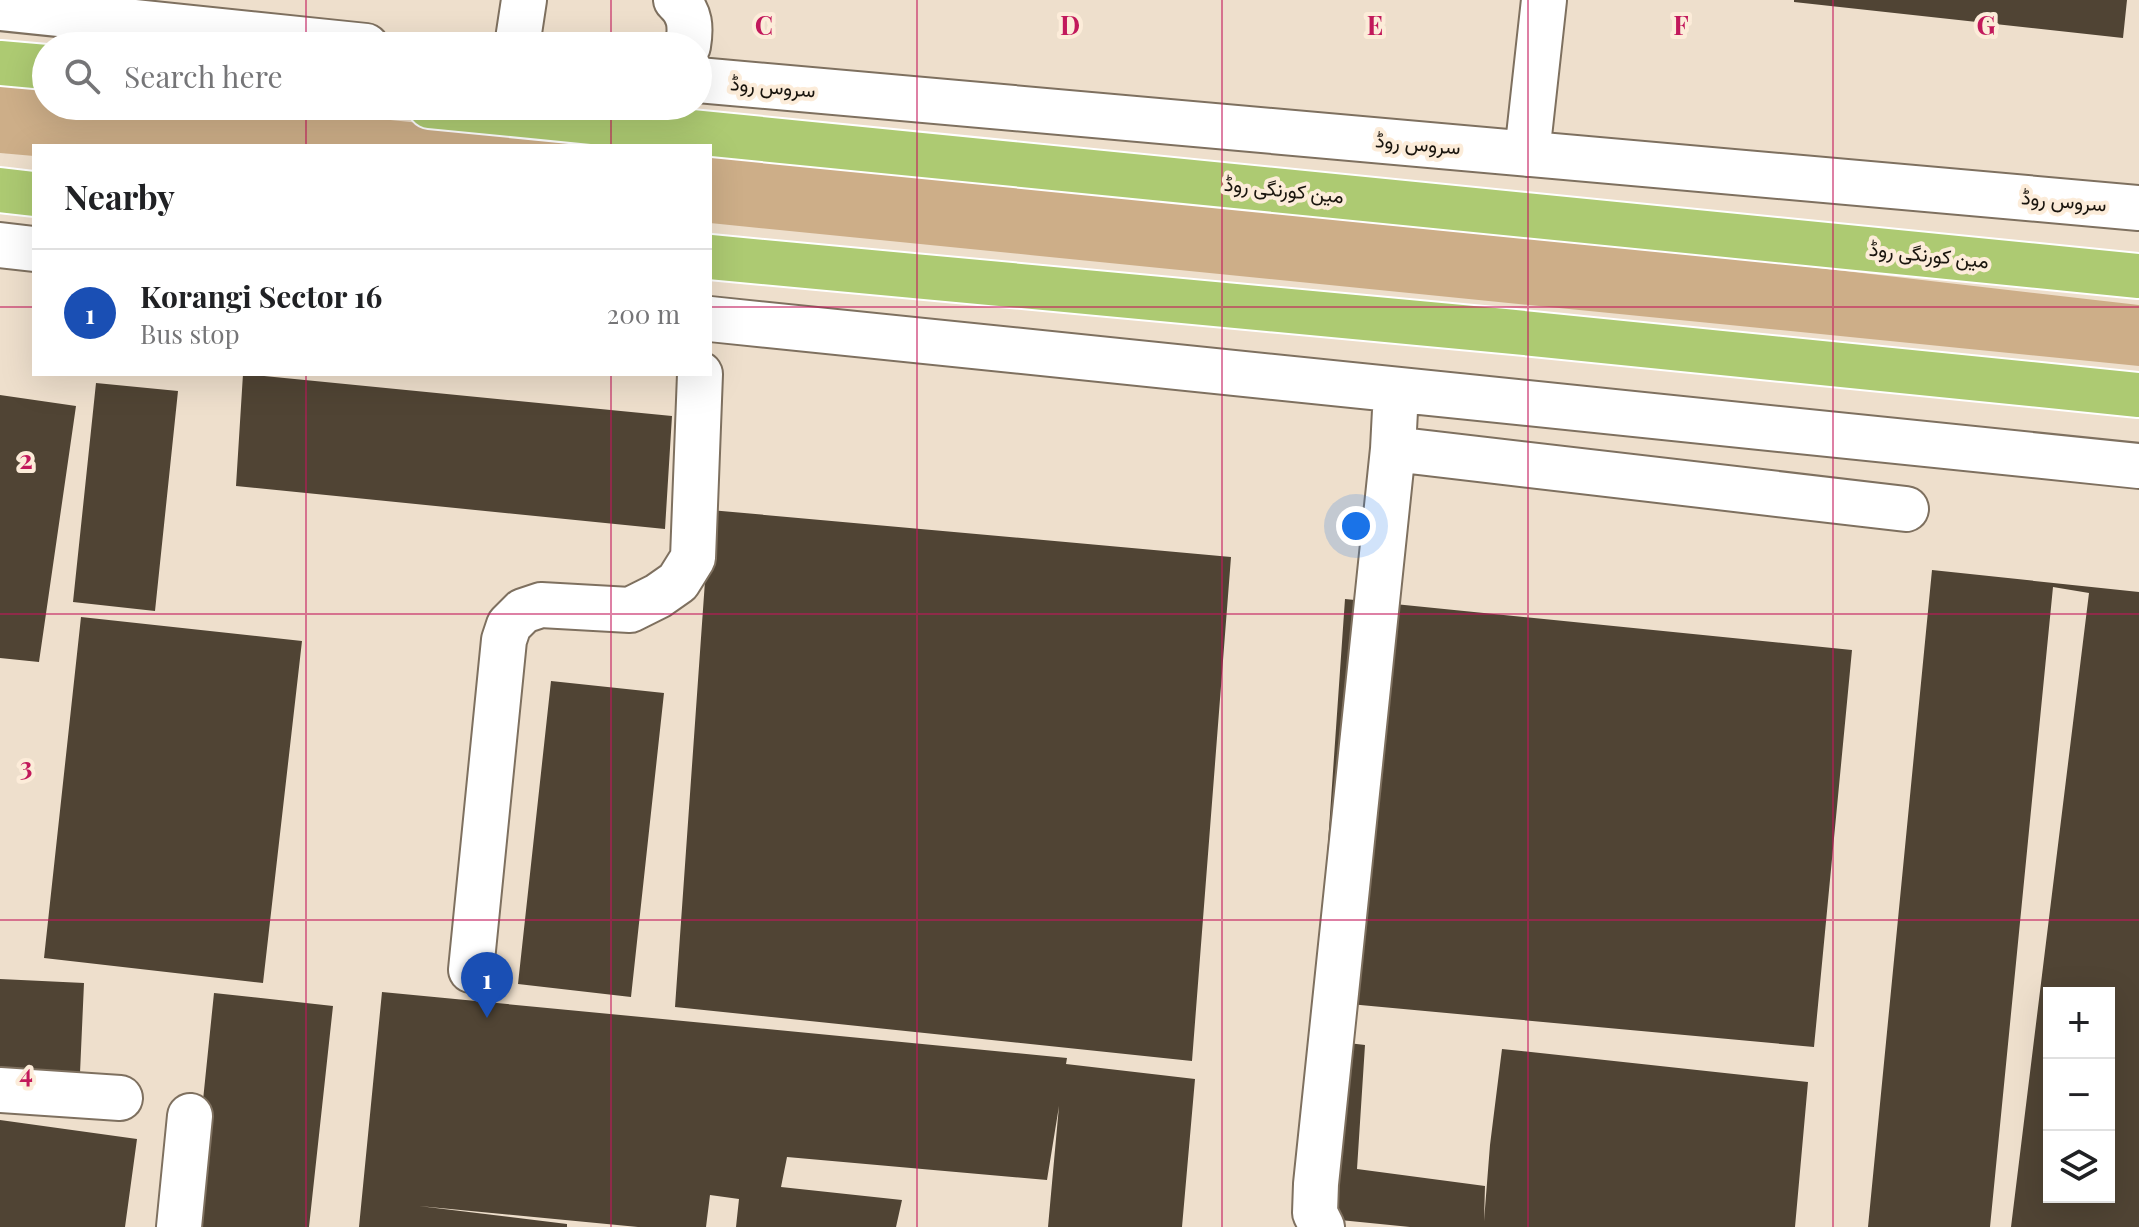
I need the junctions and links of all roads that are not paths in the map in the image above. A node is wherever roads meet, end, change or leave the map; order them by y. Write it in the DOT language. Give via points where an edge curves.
graph roads {
  1 [pos="524,0"];
  2 [pos="676,0"];
  3 [pos="1544,0"];
  4 [pos="0,8"];
  5 [pos="231,32"];
  6 [pos="519,32"];
  7 [pos="690,32"];
  8 [pos="0,63"];
  9 [pos="32,66"];
  10 [pos="712,81"];
  11 [pos="571,120"];
  12 [pos="1527,154"];
  13 [pos="0,190"];
  14 [pos="32,194"];
  15 [pos="2139,208"];
  16 [pos="0,245"];
  17 [pos="32,249"];
  18 [pos="712,257"];
  19 [pos="2139,276"];
  20 [pos="712,319"];
  21 [pos="700,376"];
  22 [pos="1396,391"];
  23 [pos="2139,395"];
  24 [pos="1393,449"];
  25 [pos="2139,466"];
  26 [pos="1906,509"];
  27 [pos="471,970"];
  28 [pos="0,1090"];
  29 [pos="120,1098"];
  30 [pos="190,1116"];
  31 [pos="179,1227"];
  32 [pos="1322,1227"];
  1 -- 6 [label="street"];
  2 -- 7 [label="street" via="686,11"];
  3 -- 12 [label="street"];
  4 -- 5 [label="street"];
  8 -- 9 [label="main road"];
  10 -- 12 [label="street, سروس روڈ"];
  11 -- 19 [label="main road, مین کورنگی روڈ"];
  12 -- 15 [label="street, سروس روڈ"];
  13 -- 14 [label="main road"];
  16 -- 17 [label="street"];
  18 -- 23 [label="main road"];
  20 -- 22 [label="street"];
  21 -- 27 [label="street" via="693,558 678,582 630,610 541,605 523,611 509,625"];
  22 -- 24 [label="street"];
  22 -- 25 [label="street"];
  24 -- 26 [label="street"];
  24 -- 32 [label="street" via="1316,1184 1315,1213"];
  28 -- 29 [label="street"];
  30 -- 31 [label="street"];
}
